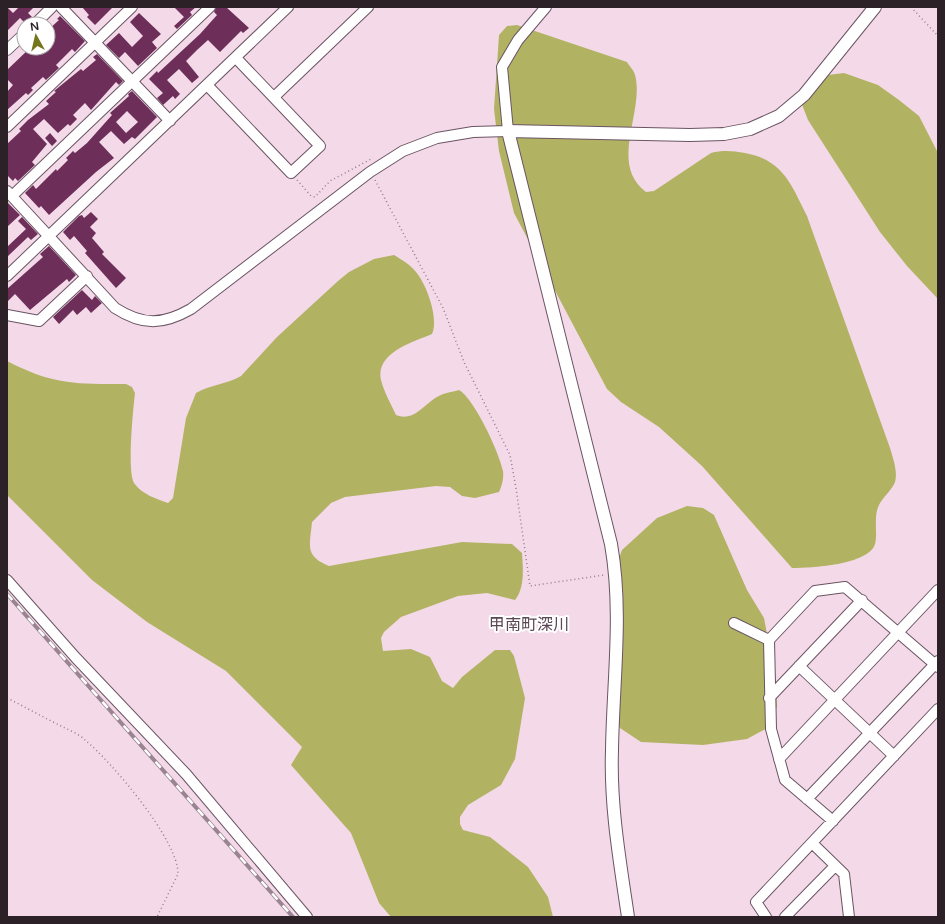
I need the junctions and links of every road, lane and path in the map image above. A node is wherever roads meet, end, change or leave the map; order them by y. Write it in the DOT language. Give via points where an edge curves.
graph roads {
  1 [pos="52,7"];
  2 [pos="61,7"];
  3 [pos="132,7"];
  4 [pos="210,7"];
  5 [pos="288,7"];
  6 [pos="368,7"];
  7 [pos="546,7"];
  8 [pos="875,7"];
  9 [pos="911,7"];
  10 [pos="42,16"];
  11 [pos="938,36"];
  12 [pos="16,42"];
  13 [pos="95,43"];
  14 [pos="7,50"];
  15 [pos="236,58"];
  16 [pos="133,81"];
  17 [pos="207,85"];
  18 [pos="274,97"];
  19 [pos="170,121"];
  20 [pos="7,127"];
  21 [pos="508,131"];
  22 [pos="378,156"];
  23 [pos="370,172"];
  24 [pos="291,173"];
  25 [pos="10,194"];
  26 [pos="49,236"];
  27 [pos="7,276"];
  28 [pos="87,276"];
  29 [pos="7,315"];
  30 [pos="616,574"];
  31 [pos="7,580"];
  32 [pos="938,590"];
  33 [pos="862,600"];
  34 [pos="734,623"];
  35 [pos="897,633"];
  36 [pos="769,640"];
  37 [pos="937,664"];
  38 [pos="799,666"];
  39 [pos="7,698"];
  40 [pos="769,698"];
  41 [pos="834,700"];
  42 [pos="938,709"];
  43 [pos="934,720"];
  44 [pos="870,733"];
  45 [pos="894,756"];
  46 [pos="779,759"];
  47 [pos="807,799"];
  48 [pos="833,821"];
  49 [pos="812,843"];
  50 [pos="835,866"];
  51 [pos="157,917"];
  52 [pos="307,917"];
  53 [pos="628,917"];
  54 [pos="766,917"];
  55 [pos="785,917"];
  56 [pos="849,917"];
  1 -- 10 [label="street"];
  2 -- 13 [label="street"];
  3 -- 13 [label="street"];
  4 -- 16 [label="street"];
  5 -- 15 [label="street"];
  6 -- 18 [label="street"];
  7 -- 21 [label="street" via="518,40 502,67"];
  8 -- 21 [label="street" via="804,95 779,116 750,129 724,134 690,135"];
  9 -- 11 [label="path"];
  12 -- 14 [label="street"];
  13 -- 16 [label="street"];
  13 -- 20 [label="street"];
  15 -- 17 [label="street"];
  15 -- 18 [label="street"];
  16 -- 19 [label="street"];
  16 -- 25 [label="street"];
  17 -- 19 [label="street"];
  17 -- 24 [label="street"];
  18 -- 24 [label="street" via="320,146"];
  19 -- 26 [label="street"];
  21 -- 23 [label="street" via="473,132 437,138 403,151"];
  21 -- 30 [label="street" via="611,544"];
  22 -- 24 [label="path" via="338,176 315,197 311,196"];
  23 -- 28 [label="street" via="191,309 165,321 144,321 125,314 115,308"];
  23 -- 30 [label="path" via="443,308 464,362 510,455 530,586"];
  25 -- 26 [label="street"];
  26 -- 27 [label="street"];
  26 -- 28 [label="street"];
  28 -- 29 [label="street" via="39,321"];
  30 -- 53 [label="street" via="617,633 612,752 614,817"];
  31 -- 52 [label="street" via="76,658 186,774"];
  32 -- 35 [label="street"];
  33 -- 35 [label="street"];
  33 -- 36 [label="street" via="845,587 815,591"];
  33 -- 38 [label="street"];
  34 -- 36 [label="street"];
  35 -- 37 [label="street"];
  35 -- 41 [label="street"];
  36 -- 40 [label="street"];
  37 -- 44 [label="street"];
  38 -- 40 [label="street"];
  38 -- 41 [label="street"];
  39 -- 51 [label="path" via="84,739 116,771 151,816 176,857 178,866 176,879"];
  40 -- 46 [label="street" via="771,729"];
  41 -- 44 [label="street"];
  41 -- 46 [label="street"];
  42 -- 43 [label="street"];
  43 -- 45 [label="street"];
  44 -- 45 [label="street"];
  44 -- 47 [label="street"];
  45 -- 48 [label="street"];
  46 -- 47 [label="street" via="785,780"];
  47 -- 48 [label="street"];
  48 -- 49 [label="street"];
  49 -- 50 [label="street"];
  49 -- 54 [label="street" via="756,902"];
  50 -- 55 [label="street"];
  50 -- 56 [label="street" via="844,874"];
}
